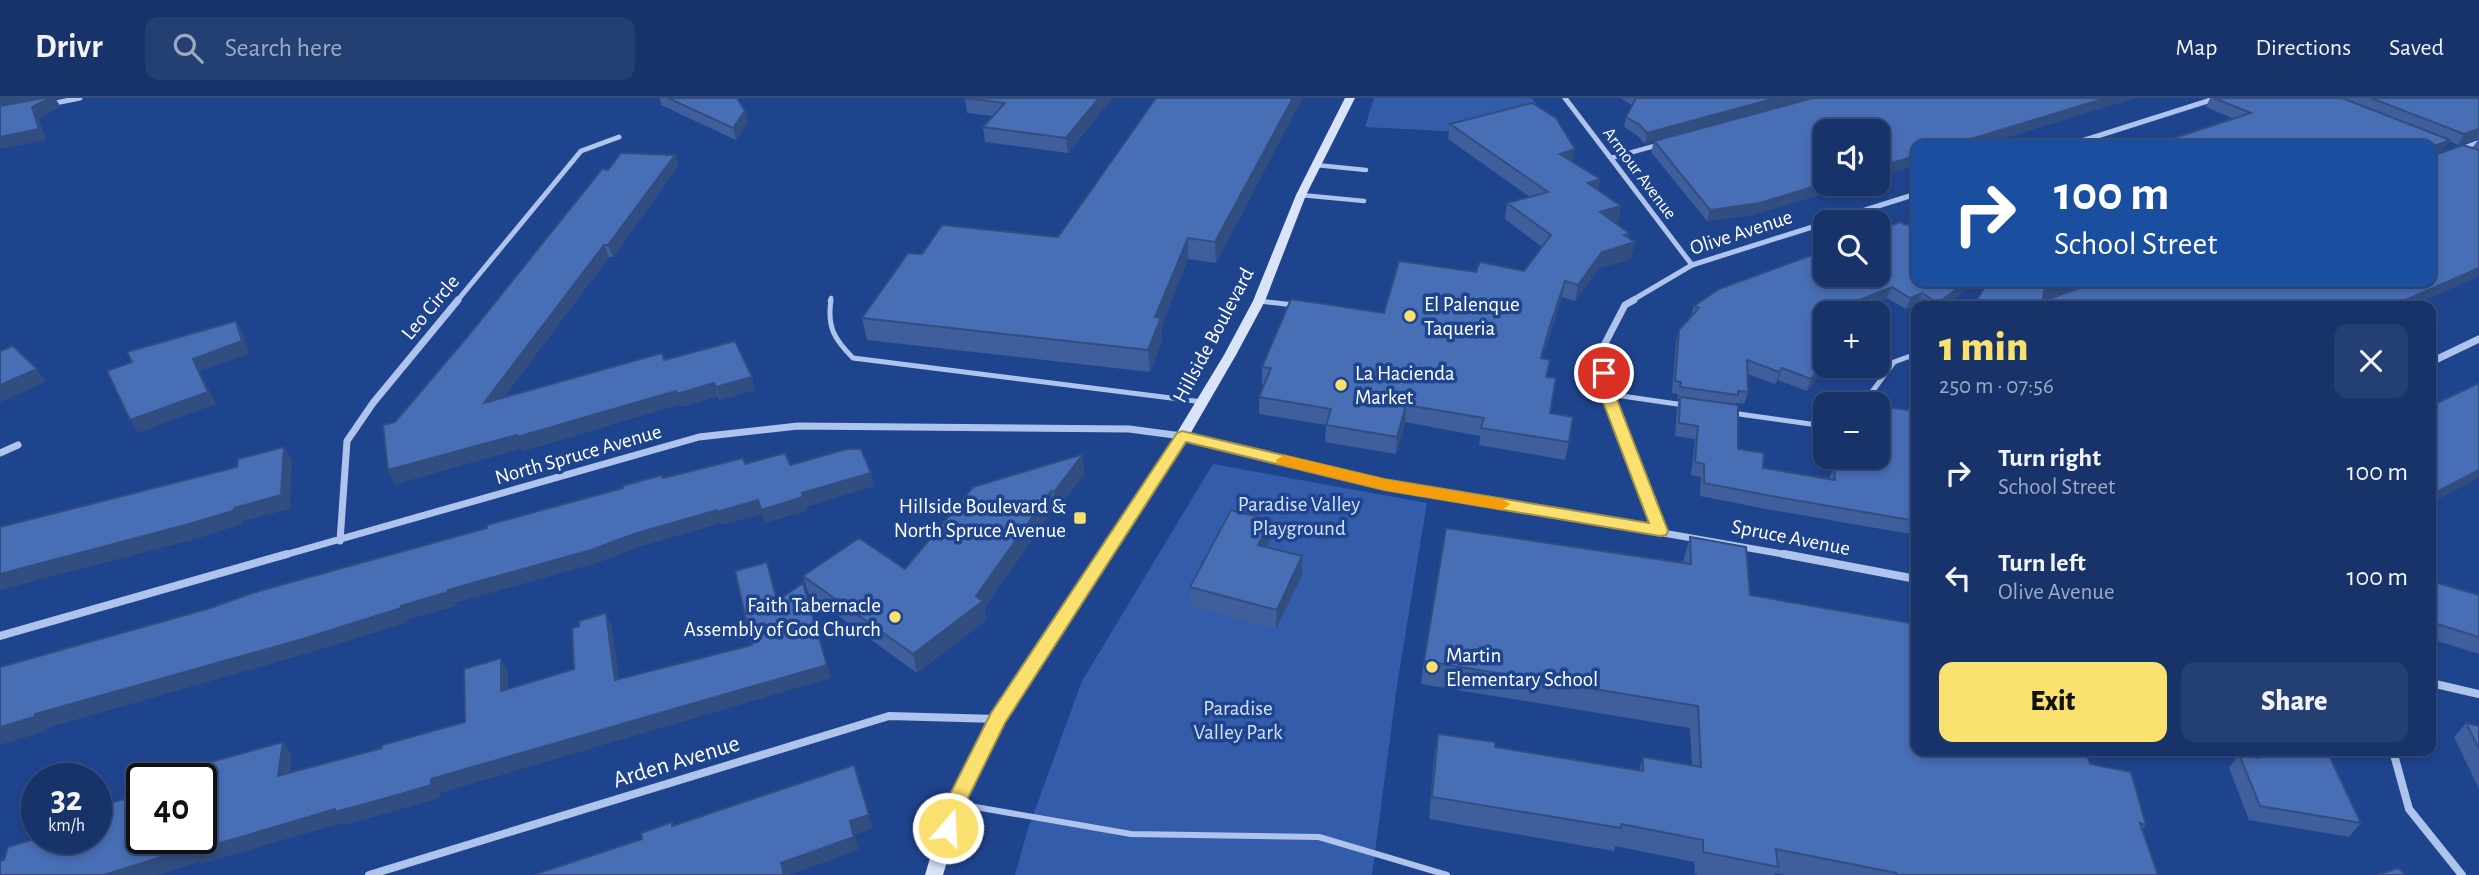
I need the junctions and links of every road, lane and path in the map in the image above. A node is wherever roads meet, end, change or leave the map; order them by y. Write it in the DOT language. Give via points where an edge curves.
graph roads {
  1 [pos="80,98"];
  2 [pos="1350,98"];
  3 [pos="1565,98"];
  4 [pos="2217,98"];
  5 [pos="40,105"];
  6 [pos="619,137"];
  7 [pos="2085,140"];
  8 [pos="2479,142"];
  9 [pos="1662,144"];
  10 [pos="2457,150"];
  11 [pos="2468,155"];
  12 [pos="1611,158"];
  13 [pos="1316,165"];
  14 [pos="1366,170"];
  15 [pos="1301,195"];
  16 [pos="1911,196"];
  17 [pos="1364,201"];
  18 [pos="1866,210"];
  19 [pos="1813,227"];
  20 [pos="1692,265"];
  21 [pos="831,298"];
  22 [pos="1259,301"];
  23 [pos="1300,306"];
  24 [pos="2479,339"];
  25 [pos="1911,356"];
  26 [pos="2436,360"];
  27 [pos="1872,392"];
  28 [pos="1608,394"];
  29 [pos="1203,402"];
  30 [pos="1689,406"];
  31 [pos="1730,412"];
  32 [pos="1813,424"];
  33 [pos="1182,436"];
  34 [pos="18,445"];
  35 [pos="0,453"];
  36 [pos="1660,531"];
  37 [pos="340,541"];
  38 [pos="1911,578"];
  39 [pos="0,636"];
  40 [pos="2436,684"];
  41 [pos="2479,694"];
  42 [pos="998,719"];
  43 [pos="2394,756"];
  44 [pos="955,804"];
  45 [pos="369,875"];
  46 [pos="934,875"];
  47 [pos="1447,875"];
  48 [pos="2462,875"];
  1 -- 5 [label="street"];
  2 -- 13 [label="street, Hillside Boulevard"];
  3 -- 12 [label="street, Armour Avenue"];
  4 -- 7 [label="street"];
  6 -- 37 [label="street, Leo Circle" via="581,151 373,403 347,441"];
  8 -- 10 [label="lane"];
  9 -- 12 [label="lane"];
  10 -- 11 [label="street"];
  12 -- 20 [label="street, Armour Avenue"];
  13 -- 14 [label="lane"];
  13 -- 15 [label="street, Hillside Boulevard"];
  15 -- 17 [label="lane"];
  15 -- 22 [label="street, Hillside Boulevard"];
  16 -- 18 [label="street, Olive Avenue"];
  19 -- 20 [label="street, Olive Avenue"];
  20 -- 28 [label="street, Olive Avenue" via="1625,305 1600,353"];
  21 -- 29 [label="lane" via="827,322 853,358"];
  22 -- 23 [label="lane"];
  22 -- 29 [label="street, Hillside Boulevard"];
  24 -- 26 [label="street"];
  25 -- 27 [label="lane" via="1894,362"];
  28 -- 30 [label="lane"];
  28 -- 36 [label="street, Olive Avenue"];
  29 -- 33 [label="street, Hillside Boulevard"];
  31 -- 32 [label="lane"];
  33 -- 36 [label="street, North Spruce Avenue" via="1384,484"];
  33 -- 37 [label="street, North Spruce Avenue" via="1129,429 798,426 699,437"];
  33 -- 42 [label="street, Hillside Boulevard"];
  34 -- 35 [label="street"];
  36 -- 38 [label="street, Spruce Avenue"];
  37 -- 39 [label="street, North Spruce Avenue"];
  40 -- 41 [label="street"];
  42 -- 44 [label="street, Hillside Boulevard"];
  42 -- 45 [label="street, Arden Avenue" via="888,716"];
  43 -- 48 [label="street" via="2409,809"];
  44 -- 46 [label="street, Hillside Boulevard"];
  44 -- 47 [label="lane" via="1131,834 1319,837"];
}
